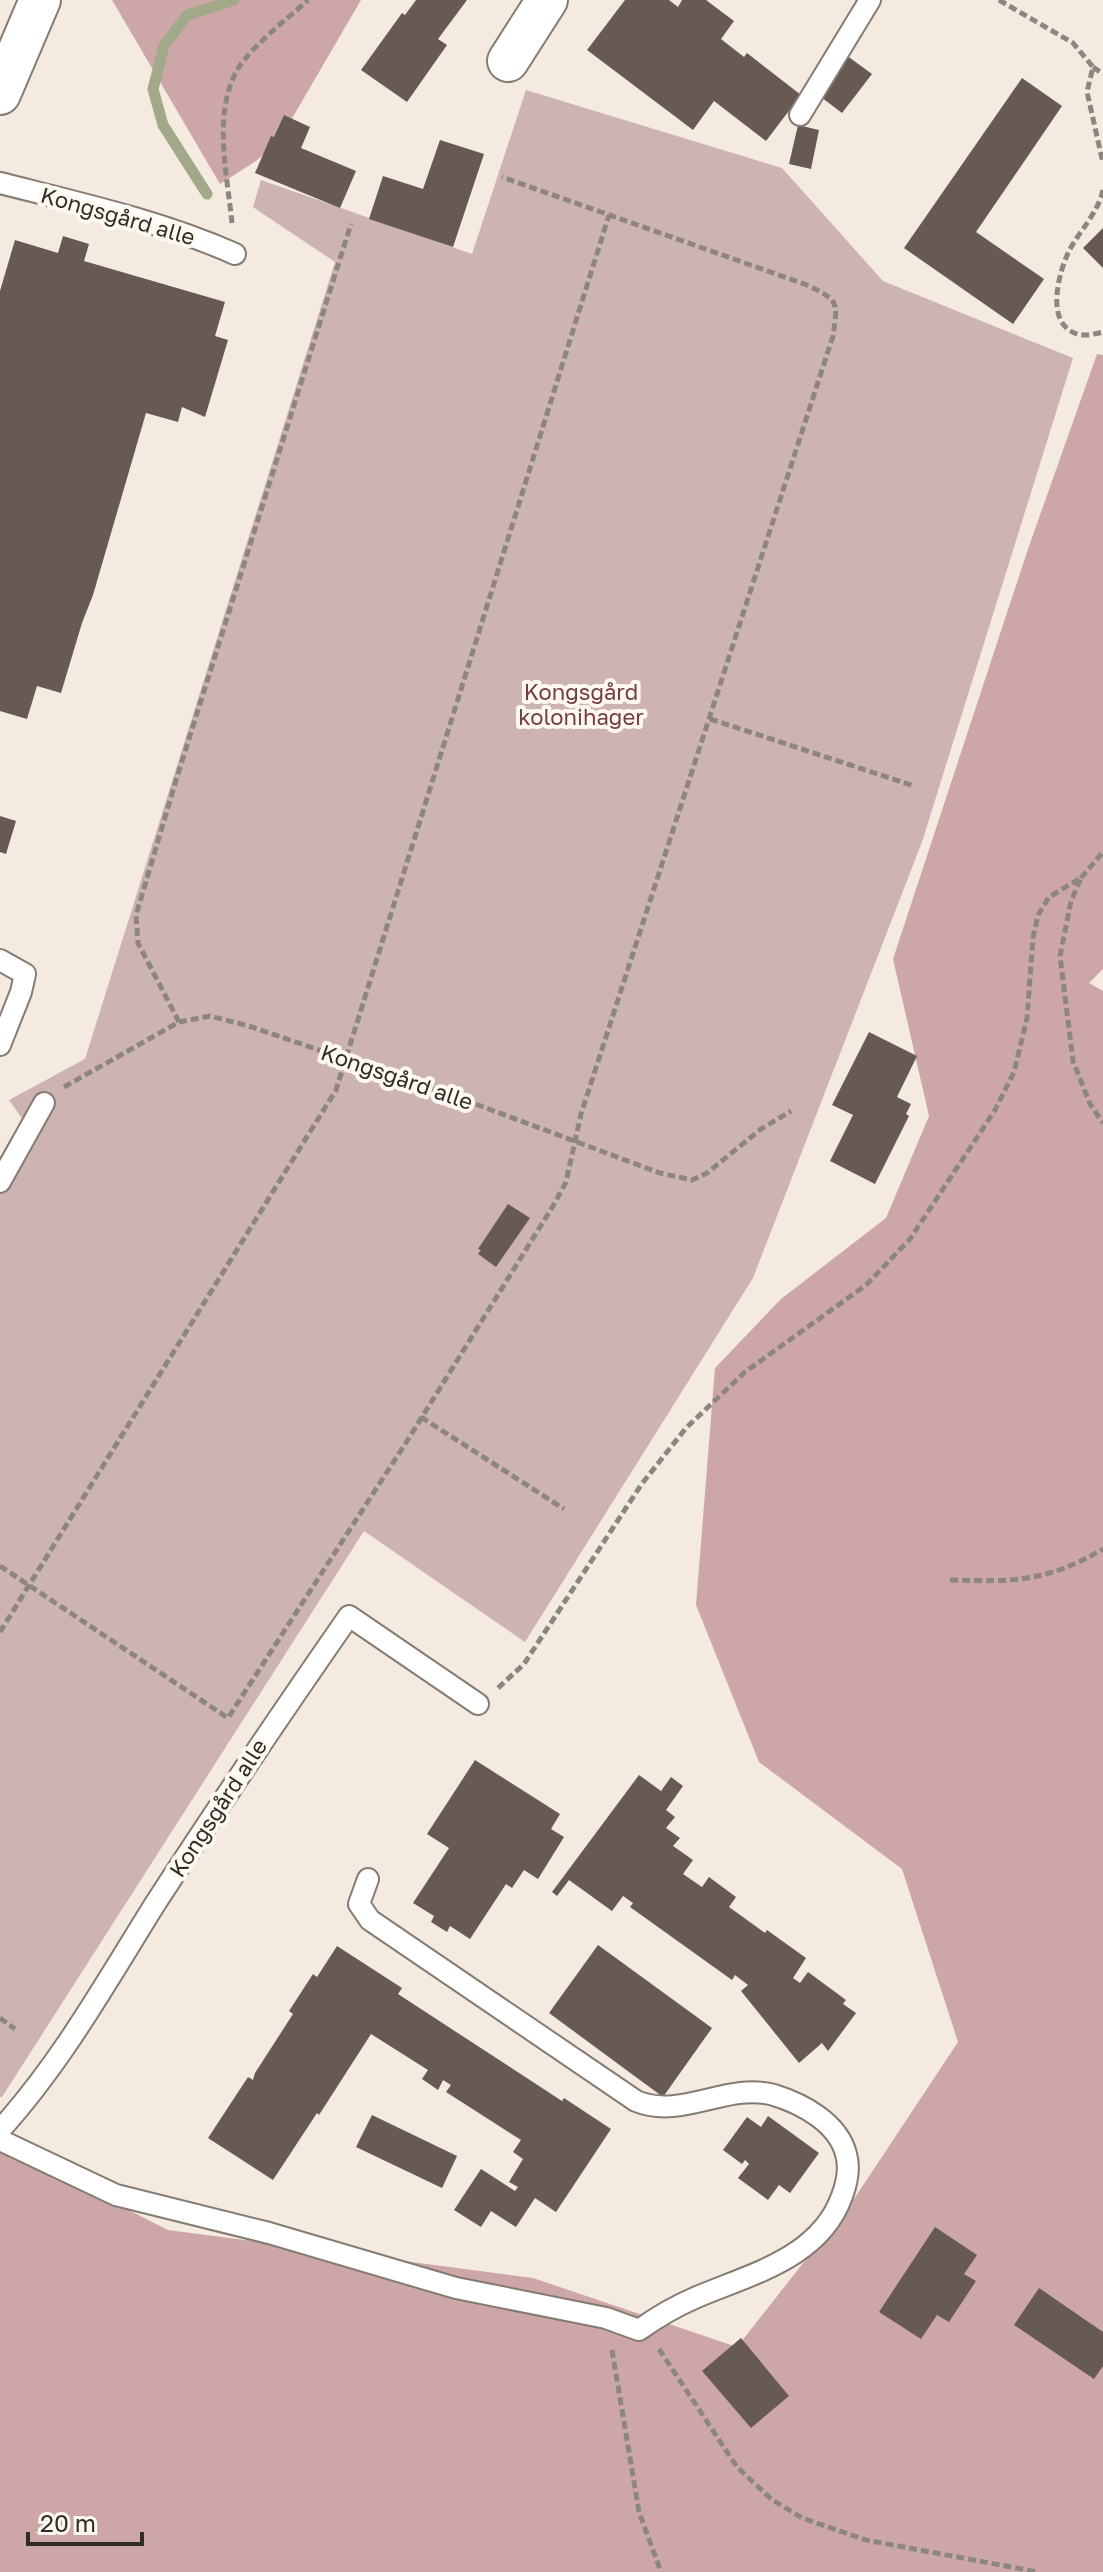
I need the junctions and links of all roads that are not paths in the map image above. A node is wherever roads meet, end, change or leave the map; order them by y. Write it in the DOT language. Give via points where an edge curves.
graph roads {
  1 [pos="40,0"];
  2 [pos="547,0"];
  3 [pos="870,0"];
  4 [pos="508,61"];
  5 [pos="0,94"];
  6 [pos="800,115"];
  7 [pos="0,183"];
  8 [pos="235,254"];
  9 [pos="0,960"];
  10 [pos="0,1045"];
  11 [pos="44,1103"];
  12 [pos="0,1182"];
  13 [pos="478,1704"];
  14 [pos="368,1879"];
  15 [pos="0,2130"];
  16 [pos="0,2140"];
  1 -- 5 [label="street"];
  2 -- 4 [label="street"];
  3 -- 6 [label="lane"];
  7 -- 8 [label="lane, Kongsgård alle" via="91,206"];
  9 -- 10 [label="lane" via="25,974"];
  11 -- 12 [label="lane"];
  13 -- 15 [label="lane, Kongsgård alle" via="349,1616 231,1786 67,2042"];
  14 -- 16 [label="lane" via="359,1904 370,1920 636,2101 669,2108 738,2094 770,2094 825,2121 838,2135 848,2160 838,2209 793,2255 675,2307 639,2330 606,2318 456,2288 116,2195"];
}
